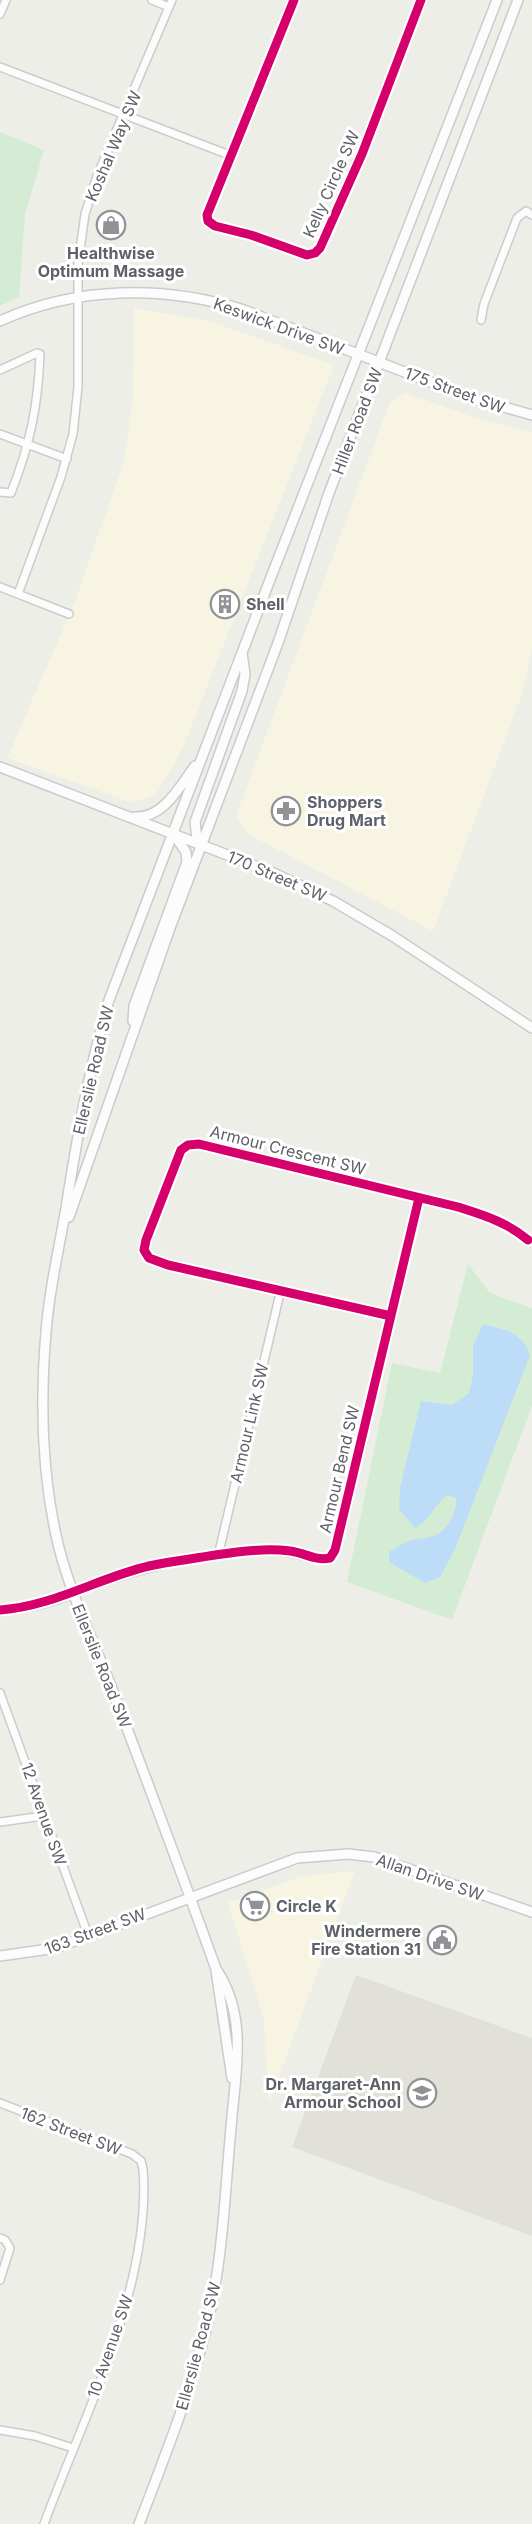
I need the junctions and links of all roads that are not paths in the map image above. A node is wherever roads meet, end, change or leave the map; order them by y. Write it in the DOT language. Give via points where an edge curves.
graph roads {
  1 [pos="6,0"];
  2 [pos="152,0"];
  3 [pos="294,0"];
  4 [pos="422,0"];
  5 [pos="497,0"];
  6 [pos="518,0"];
  7 [pos="171,3"];
  8 [pos="0,15"];
  9 [pos="0,67"];
  10 [pos="126,114"];
  11 [pos="232,156"];
  12 [pos="532,214"];
  13 [pos="77,298"];
  14 [pos="481,320"];
  15 [pos="0,321"];
  16 [pos="359,354"];
  17 [pos="380,362"];
  18 [pos="0,370"];
  19 [pos="532,415"];
  20 [pos="0,434"];
  21 [pos="29,446"];
  22 [pos="67,459"];
  23 [pos="0,492"];
  24 [pos="0,587"];
  25 [pos="18,594"];
  26 [pos="69,614"];
  27 [pos="242,653"];
  28 [pos="203,755"];
  29 [pos="0,767"];
  30 [pos="126,815"];
  31 [pos="172,833"];
  32 [pos="202,844"];
  33 [pos="532,1028"];
  34 [pos="132,1034"];
  35 [pos="419,1198"];
  36 [pos="528,1240"];
  37 [pos="60,1245"];
  38 [pos="281,1289"];
  39 [pos="392,1316"];
  40 [pos="218,1556"];
  41 [pos="73,1593"];
  42 [pos="0,1610"];
  43 [pos="0,1693"];
  44 [pos="43,1816"];
  45 [pos="0,1822"];
  46 [pos="189,1896"];
  47 [pos="532,1912"];
  48 [pos="88,1935"];
  49 [pos="0,1956"];
  50 [pos="0,2103"];
  51 [pos="141,2161"];
  52 [pos="0,2238"];
  53 [pos="0,2280"];
  54 [pos="0,2430"];
  55 [pos="73,2448"];
  56 [pos="44,2524"];
  57 [pos="139,2524"];
  1 -- 8 [label="street"];
  2 -- 7 [label="street"];
  3 -- 11 [label="street, Kelly Circle SW"];
  4 -- 11 [label="street, Kelly Circle SW" via="362,154 315,253 307,255 208,221 208,208"];
  5 -- 16 [label="main road, Hiller Road SW"];
  6 -- 17 [label="main road, Hiller Road SW"];
  7 -- 10 [label="street, Koshal Way SW"];
  9 -- 10 [label="street"];
  10 -- 11 [label="street"];
  10 -- 13 [label="street, Koshal Way SW" via="97,176 85,214"];
  12 -- 14 [label="street" via="520,213"];
  13 -- 15 [label="main road, Keswick Drive SW"];
  13 -- 16 [label="main road, Keswick Drive SW" via="142,293 210,300"];
  13 -- 22 [label="street, Koshal Way SW" via="77,404"];
  16 -- 17 [label="main road, Keswick Drive SW"];
  16 -- 27 [label="main road, Hiller Road SW"];
  17 -- 19 [label="main road, 175 Street SW" via="470,397"];
  17 -- 32 [label="main road, Hiller Road SW" via="328,492 278,643"];
  18 -- 21 [label="street" via="40,354 39,390"];
  20 -- 21 [label="street"];
  21 -- 22 [label="street"];
  21 -- 23 [label="street" via="11,493"];
  22 -- 25 [label="street, Koshal Way SW"];
  24 -- 25 [label="street"];
  25 -- 26 [label="street"];
  27 -- 28 [label="main road, Hiller Road SW"];
  27 -- 32 [label="main road" via="242,691 195,822"];
  28 -- 30 [label="main road" via="169,800 153,814"];
  28 -- 31 [label="main road, Hiller Road SW"];
  29 -- 30 [label="main road, 170 Street SW"];
  30 -- 31 [label="main road, 170 Street SW"];
  31 -- 32 [label="main road, 170 Street SW"];
  31 -- 34 [label="main road" via="186,852 187,862 134,1006"];
  31 -- 37 [label="main road, Ellerslie Road SW" via="96,1043"];
  32 -- 33 [label="main road, 170 Street SW" via="294,882 349,910"];
  32 -- 34 [label="main road, Ellerslie Road SW"];
  34 -- 37 [label="main road, Ellerslie Road SW"];
  35 -- 36 [label="street, Armour Crescent SW" via="497,1220"];
  35 -- 38 [label="street, Armour Crescent SW" via="200,1144 188,1145 176,1158 146,1240 144,1250 149,1258"];
  35 -- 39 [label="street, Armour Bend SW"];
  37 -- 41 [label="main road, Ellerslie Road SW" via="46,1331 43,1414 51,1501 59,1548"];
  38 -- 39 [label="street, Armour Crescent SW"];
  38 -- 40 [label="street, Armour Link SW"];
  39 -- 40 [label="street, Armour Bend SW" via="330,1558 320,1560 292,1551"];
  40 -- 41 [label="street, Armour Bend SW" via="148,1566"];
  41 -- 42 [label="main road"];
  41 -- 46 [label="main road, Ellerslie Road SW"];
  43 -- 44 [label="street, 12 Avenue SW"];
  44 -- 45 [label="street"];
  44 -- 48 [label="street, 12 Avenue SW"];
  46 -- 47 [label="main road, Allan Drive SW" via="297,1858 348,1854 397,1863"];
  46 -- 48 [label="main road, 163 Street SW"];
  46 -- 57 [label="main road, Ellerslie Road SW" via="216,1969 234,2090 223,2231 209,2316 188,2395"];
  48 -- 49 [label="main road, 163 Street SW" via="43,1952"];
  50 -- 51 [label="street, 162 Street SW" via="132,2154"];
  51 -- 55 [label="street, 10 Avenue SW" via="144,2178 140,2223 127,2296 109,2356"];
  52 -- 53 [label="street" via="8,2244 10,2255"];
  54 -- 55 [label="street"];
  55 -- 56 [label="street, 10 Avenue SW"];
}
